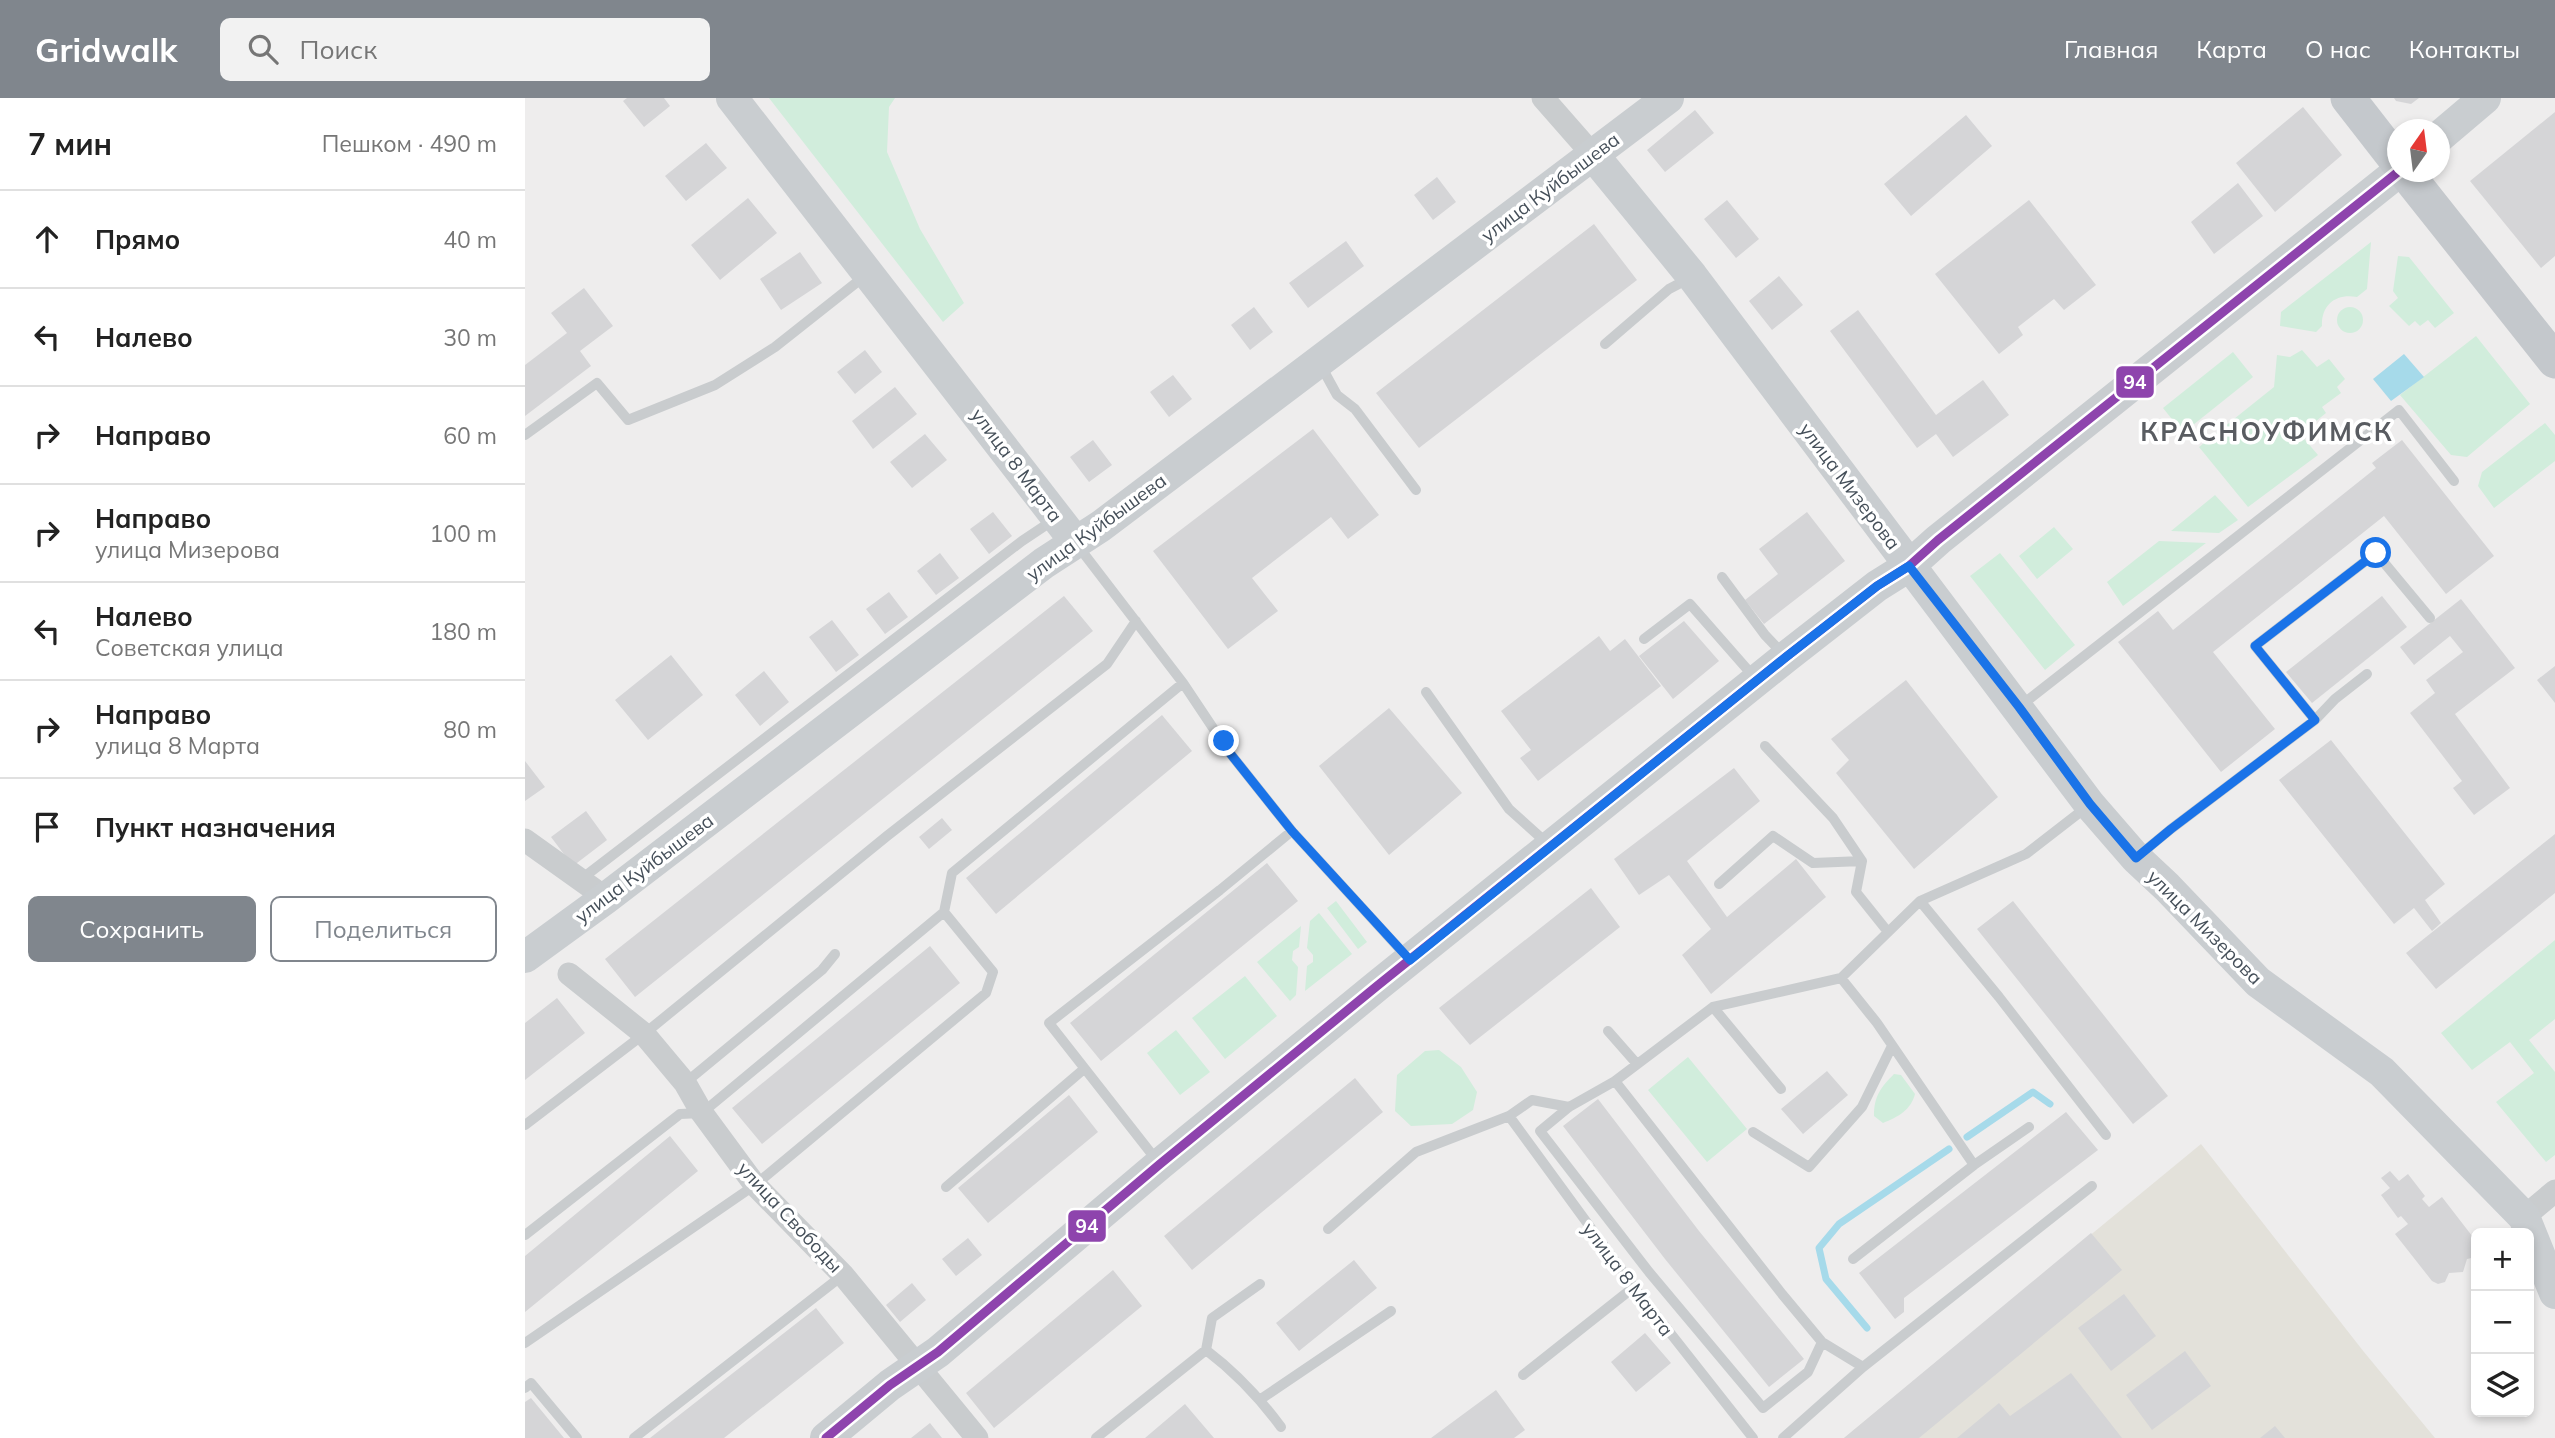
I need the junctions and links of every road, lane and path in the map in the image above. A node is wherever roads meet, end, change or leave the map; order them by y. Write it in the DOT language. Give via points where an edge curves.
graph roads {
  1 [pos="732,98"];
  2 [pos="1543,98"];
  3 [pos="1668,98"];
  4 [pos="2348,98"];
  5 [pos="2485,98"];
  6 [pos="2450,128"];
  7 [pos="2387,148"];
  8 [pos="1593,155"];
  9 [pos="2387,181"];
  10 [pos="2413,182"];
  11 [pos="869,273"];
  12 [pos="1692,276"];
  13 [pos="1605,344"];
  14 [pos="1318,361"];
  15 [pos="2555,361"];
  16 [pos="525,435"];
  17 [pos="2454,481"];
  18 [pos="1416,490"];
  19 [pos="1066,529"];
  20 [pos="1909,566"];
  21 [pos="1722,577"];
  22 [pos="2430,618"];
  23 [pos="1136,621"];
  24 [pos="1644,639"];
  25 [pos="1786,657"];
  26 [pos="2367,674"];
  27 [pos="1757,680"];
  28 [pos="1183,683"];
  29 [pos="1426,692"];
  30 [pos="2019,707"];
  31 [pos="2315,720"];
  32 [pos="1765,746"];
  33 [pos="2090,804"];
  34 [pos="1292,831"];
  35 [pos="525,840"];
  36 [pos="1551,846"];
  37 [pos="2136,858"];
  38 [pos="1862,861"];
  39 [pos="580,880"];
  40 [pos="1719,884"];
  41 [pos="606,898"];
  42 [pos="1920,901"];
  43 [pos="944,912"];
  44 [pos="1888,932"];
  45 [pos="835,954"];
  46 [pos="525,957"];
  47 [pos="1410,960"];
  48 [pos="569,974"];
  49 [pos="1841,978"];
  50 [pos="1713,1007"];
  51 [pos="1608,1031"];
  52 [pos="644,1034"];
  53 [pos="1892,1046"];
  54 [pos="1637,1064"];
  55 [pos="1084,1069"];
  56 [pos="1615,1082"];
  57 [pos="685,1083"];
  58 [pos="1781,1089"];
  59 [pos="1569,1107"];
  60 [pos="702,1113"];
  61 [pos="1509,1116"];
  62 [pos="525,1125"];
  63 [pos="2029,1127"];
  64 [pos="1753,1132"];
  65 [pos="2106,1135"];
  66 [pos="1160,1164"];
  67 [pos="1974,1165"];
  68 [pos="755,1185"];
  69 [pos="2092,1186"];
  70 [pos="946,1187"];
  71 [pos="2555,1191"];
  72 [pos="2524,1217"];
  73 [pos="1328,1229"];
  74 [pos="525,1235"];
  75 [pos="1853,1259"];
  76 [pos="843,1275"];
  77 [pos="1260,1284"];
  78 [pos="1634,1287"];
  79 [pos="2555,1293"];
  80 [pos="1391,1311"];
  81 [pos="1822,1342"];
  82 [pos="525,1343"];
  83 [pos="1206,1350"];
  84 [pos="920,1366"];
  85 [pos="1863,1367"];
  86 [pos="1523,1375"];
  87 [pos="525,1388"];
  88 [pos="1261,1399"];
  89 [pos="1281,1427"];
  90 [pos="577,1438"];
  91 [pos="634,1438"];
  92 [pos="826,1438"];
  93 [pos="977,1438"];
  94 [pos="1096,1438"];
  95 [pos="1753,1438"];
  96 [pos="1783,1438"];
  1 -- 11 [label="main road, улица 8 Марта"];
  2 -- 8 [label="street, улица Мизерова"];
  3 -- 8 [label="main road, улица Куйбышева"];
  4 -- 7 [label="main road"];
  5 -- 6 [label="main road"];
  8 -- 12 [label="main road, улица Мизерова"];
  8 -- 14 [label="main road, улица Куйбышева"];
  9 -- 20 [label="main road"];
  10 -- 15 [label="main road"];
  11 -- 16 [label="lane" via="775,347 715,385 628,420 597,383"];
  11 -- 19 [label="main road, улица 8 Марта"];
  12 -- 13 [label="lane" via="1669,289"];
  12 -- 20 [label="main road, улица Мизерова"];
  14 -- 18 [label="lane" via="1338,394 1355,409"];
  14 -- 19 [label="main road, улица Куйбышева" via="1101,526"];
  17 -- 30 [label="lane" via="2399,410"];
  19 -- 23 [label="lane, улица 8 Марта"];
  19 -- 39 [label="lane" via="1022,541"];
  19 -- 41 [label="main road, улица Куйбышева"];
  20 -- 25 [label="main road"];
  20 -- 30 [label="main road, улица Мизерова"];
  21 -- 25 [label="lane"];
  22 -- 31 [label="lane" via="2376,553 2255,646"];
  23 -- 28 [label="lane, улица 8 Марта"];
  23 -- 52 [label="lane" via="1107,664"];
  24 -- 27 [label="lane" via="1690,604"];
  25 -- 27 [label="main road"];
  26 -- 31 [label="lane"];
  27 -- 36 [label="main road"];
  28 -- 34 [label="lane, улица 8 Марта" via="1229,752"];
  28 -- 43 [label="lane" via="952,873"];
  29 -- 36 [label="lane" via="1509,809"];
  30 -- 33 [label="main road, улица Мизерова"];
  31 -- 37 [label="lane"];
  32 -- 38 [label="lane" via="1833,818"];
  33 -- 37 [label="main road, улица Мизерова"];
  33 -- 42 [label="lane" via="2026,854"];
  34 -- 47 [label="lane, улица 8 Марта"];
  34 -- 55 [label="lane" via="1049,1023"];
  35 -- 39 [label="street"];
  36 -- 47 [label="main road"];
  37 -- 72 [label="main road, улица Мизерова" via="2257,982 2382,1072"];
  38 -- 40 [label="lane" via="1813,863 1773,835"];
  38 -- 44 [label="lane" via="1856,892"];
  39 -- 41 [label="street"];
  41 -- 46 [label="main road, улица Куйбышева"];
  42 -- 44 [label="lane"];
  42 -- 65 [label="lane"];
  43 -- 60 [label="lane"];
  43 -- 68 [label="lane" via="993,972 986,993"];
  44 -- 49 [label="lane"];
  45 -- 57 [label="lane" via="822,970"];
  47 -- 66 [label="main road"];
  48 -- 52 [label="street, улица Свободы"];
  49 -- 50 [label="lane"];
  49 -- 53 [label="lane"];
  50 -- 54 [label="lane"];
  50 -- 58 [label="lane"];
  51 -- 54 [label="lane"];
  52 -- 57 [label="street, улица Свободы"];
  52 -- 62 [label="lane"];
  53 -- 64 [label="lane" via="1862,1107 1809,1167"];
  53 -- 67 [label="lane"];
  54 -- 56 [label="lane"];
  55 -- 66 [label="lane"];
  55 -- 70 [label="lane"];
  56 -- 59 [label="lane"];
  56 -- 81 [label="lane"];
  57 -- 60 [label="street, улица Свободы"];
  59 -- 61 [label="lane" via="1532,1100"];
  59 -- 81 [label="lane" via="1540,1131 1649,1272 1763,1408 1808,1372"];
  60 -- 68 [label="street, улица Свободы"];
  60 -- 74 [label="lane" via="680,1115"];
  61 -- 73 [label="lane" via="1416,1152"];
  61 -- 78 [label="lane, улица 8 Марта"];
  63 -- 67 [label="lane"];
  66 -- 84 [label="main road"];
  67 -- 75 [label="lane"];
  68 -- 76 [label="street, улица Свободы"];
  68 -- 82 [label="lane"];
  69 -- 85 [label="lane"];
  71 -- 72 [label="street"];
  72 -- 79 [label="main road, улица Мизерова"];
  76 -- 84 [label="street, улица Свободы"];
  76 -- 91 [label="lane"];
  77 -- 83 [label="lane" via="1212,1318"];
  78 -- 86 [label="lane"];
  78 -- 95 [label="lane, улица 8 Марта"];
  80 -- 88 [label="lane"];
  81 -- 85 [label="lane"];
  83 -- 88 [label="lane"];
  83 -- 94 [label="lane"];
  84 -- 92 [label="main road"];
  84 -- 93 [label="street, улица Свободы"];
  85 -- 96 [label="lane"];
  87 -- 90 [label="lane" via="531,1383"];
  88 -- 89 [label="lane"];
}
